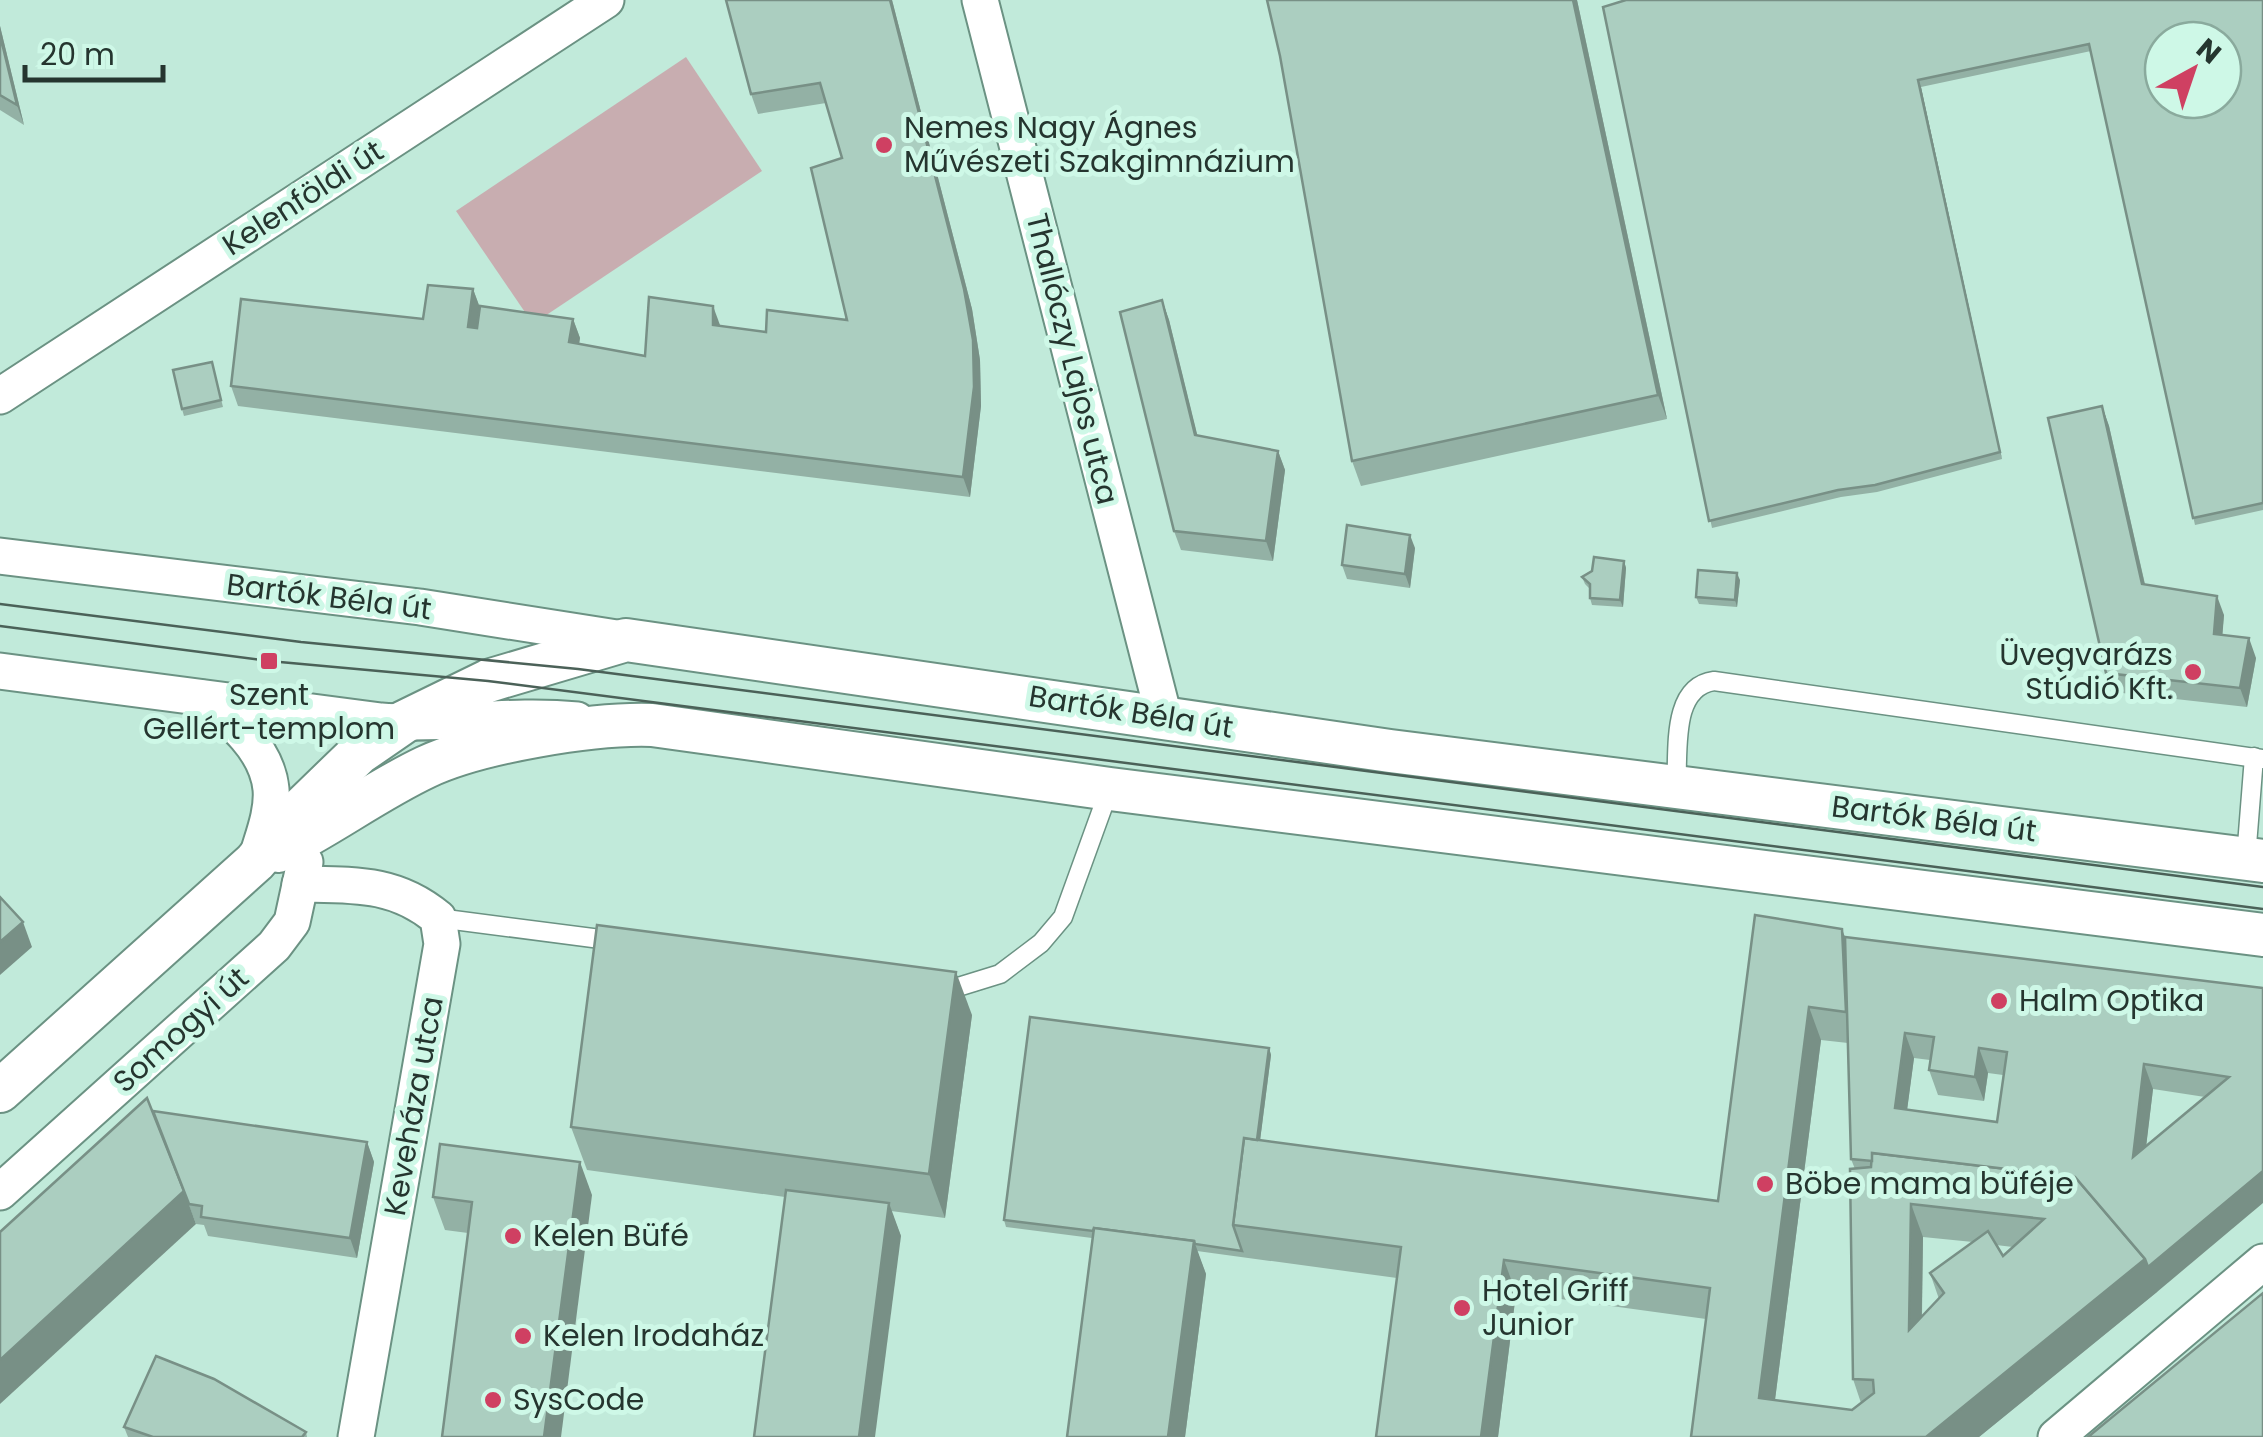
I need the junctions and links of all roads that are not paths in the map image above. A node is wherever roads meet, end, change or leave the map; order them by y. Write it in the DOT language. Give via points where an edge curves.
graph roads {
  1 [pos="606,0"];
  2 [pos="980,0"];
  3 [pos="0,396"];
  4 [pos="0,556"];
  5 [pos="626,640"];
  6 [pos="0,671"];
  7 [pos="201,698"];
  8 [pos="1164,717"];
  9 [pos="404,722"];
  10 [pos="627,724"];
  11 [pos="2258,758"];
  12 [pos="1676,787"];
  13 [pos="1110,789"];
  14 [pos="307,837"];
  15 [pos="2254,859"];
  16 [pos="255,862"];
  17 [pos="300,884"];
  18 [pos="438,918"];
  19 [pos="2263,935"];
  20 [pos="636,944"];
  21 [pos="920,982"];
  22 [pos="0,1091"];
  23 [pos="0,1192"];
  24 [pos="2263,1262"];
  25 [pos="356,1437"];
  26 [pos="2056,1437"];
  1 -- 3 [label="street, Kelenföldi út"];
  2 -- 8 [label="street, Thallóczy Lajos utca"];
  4 -- 5 [label="street, Bartók Béla út" via="420,607"];
  5 -- 8 [label="street, Bartók Béla út"];
  5 -- 9 [label="street" via="488,681"];
  6 -- 7 [label="street"];
  7 -- 9 [label="street"];
  7 -- 16 [label="street" via="248,737 271,788"];
  8 -- 12 [label="street, Bartók Béla út"];
  9 -- 10 [label="street" via="531,715"];
  9 -- 16 [label="street" via="359,753"];
  10 -- 13 [label="street"];
  10 -- 14 [label="street" via="485,748 426,767"];
  11 -- 12 [label="lane" via="1714,681 1685,701"];
  11 -- 15 [label="lane"];
  12 -- 15 [label="street, Bartók Béla út"];
  13 -- 19 [label="street"];
  13 -- 21 [label="lane" via="1063,917 1042,942 1000,974 958,987"];
  14 -- 16 [label="street"];
  14 -- 17 [label="street, Somogyi út"];
  16 -- 22 [label="street"];
  17 -- 18 [label="street" via="368,885 418,902"];
  17 -- 23 [label="street, Somogyi út" via="292,922 274,946"];
  18 -- 20 [label="lane"];
  18 -- 25 [label="street, Keveháza utca" via="442,944"];
  24 -- 26 [label="street"];
}
